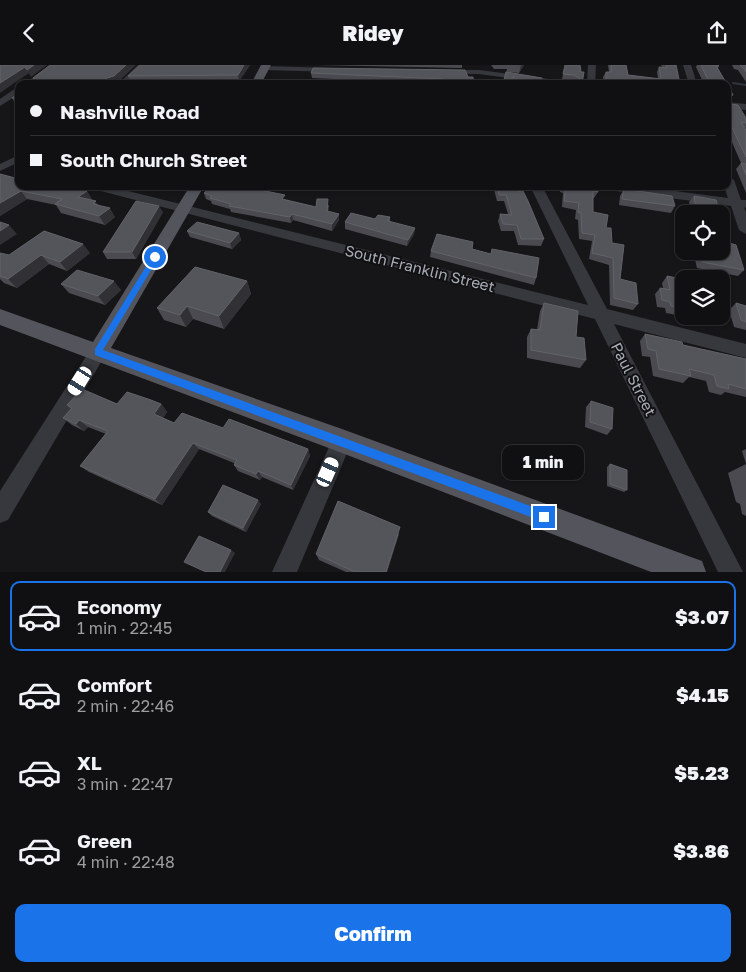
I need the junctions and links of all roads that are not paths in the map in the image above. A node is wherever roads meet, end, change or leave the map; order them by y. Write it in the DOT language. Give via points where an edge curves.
graph roads {
  1 [pos="54,65"];
  2 [pos="143,65"];
  3 [pos="592,65"];
  4 [pos="687,65"];
  5 [pos="265,67"];
  6 [pos="477,69"];
  7 [pos="342,70"];
  8 [pos="430,71"];
  9 [pos="33,80"];
  10 [pos="126,80"];
  11 [pos="258,80"];
  12 [pos="547,80"];
  13 [pos="591,80"];
  14 [pos="692,80"];
  15 [pos="15,90"];
  16 [pos="0,103"];
  17 [pos="731,105"];
  18 [pos="746,107"];
  19 [pos="15,160"];
  20 [pos="2,165"];
  21 [pos="15,167"];
  22 [pos="731,186"];
  23 [pos="109,190"];
  24 [pos="195,190"];
  25 [pos="538,190"];
  26 [pos="638,190"];
  27 [pos="741,204"];
  28 [pos="184,209"];
  29 [pos="746,230"];
  30 [pos="601,314"];
  31 [pos="0,317"];
  32 [pos="746,351"];
  33 [pos="98,352"];
  34 [pos="342,441"];
  35 [pos="0,512"];
  36 [pos="284,572"];
  37 [pos="691,572"];
  38 [pos="731,572"];
  1 -- 9 [label="street"];
  2 -- 10 [label="street"];
  3 -- 13 [label="street"];
  4 -- 14 [label="street"];
  5 -- 7 [label="street"];
  5 -- 11 [label="main road"];
  6 -- 8 [label="street"];
  6 -- 12 [label="street"];
  15 -- 16 [label="street"];
  17 -- 18 [label="street"];
  19 -- 20 [label="street"];
  20 -- 21 [label="street"];
  22 -- 27 [label="street"];
  23 -- 28 [label="street, South Franklin Street"];
  24 -- 28 [label="main road"];
  25 -- 30 [label="street, Paul Street"];
  26 -- 27 [label="street"];
  27 -- 29 [label="street"];
  28 -- 30 [label="street, South Franklin Street"];
  28 -- 33 [label="main road"];
  30 -- 32 [label="street, South Franklin Street"];
  30 -- 38 [label="street, Paul Street"];
  31 -- 33 [label="main road"];
  33 -- 34 [label="main road"];
  33 -- 35 [label="street"];
  34 -- 36 [label="street"];
  34 -- 37 [label="main road"];
}
